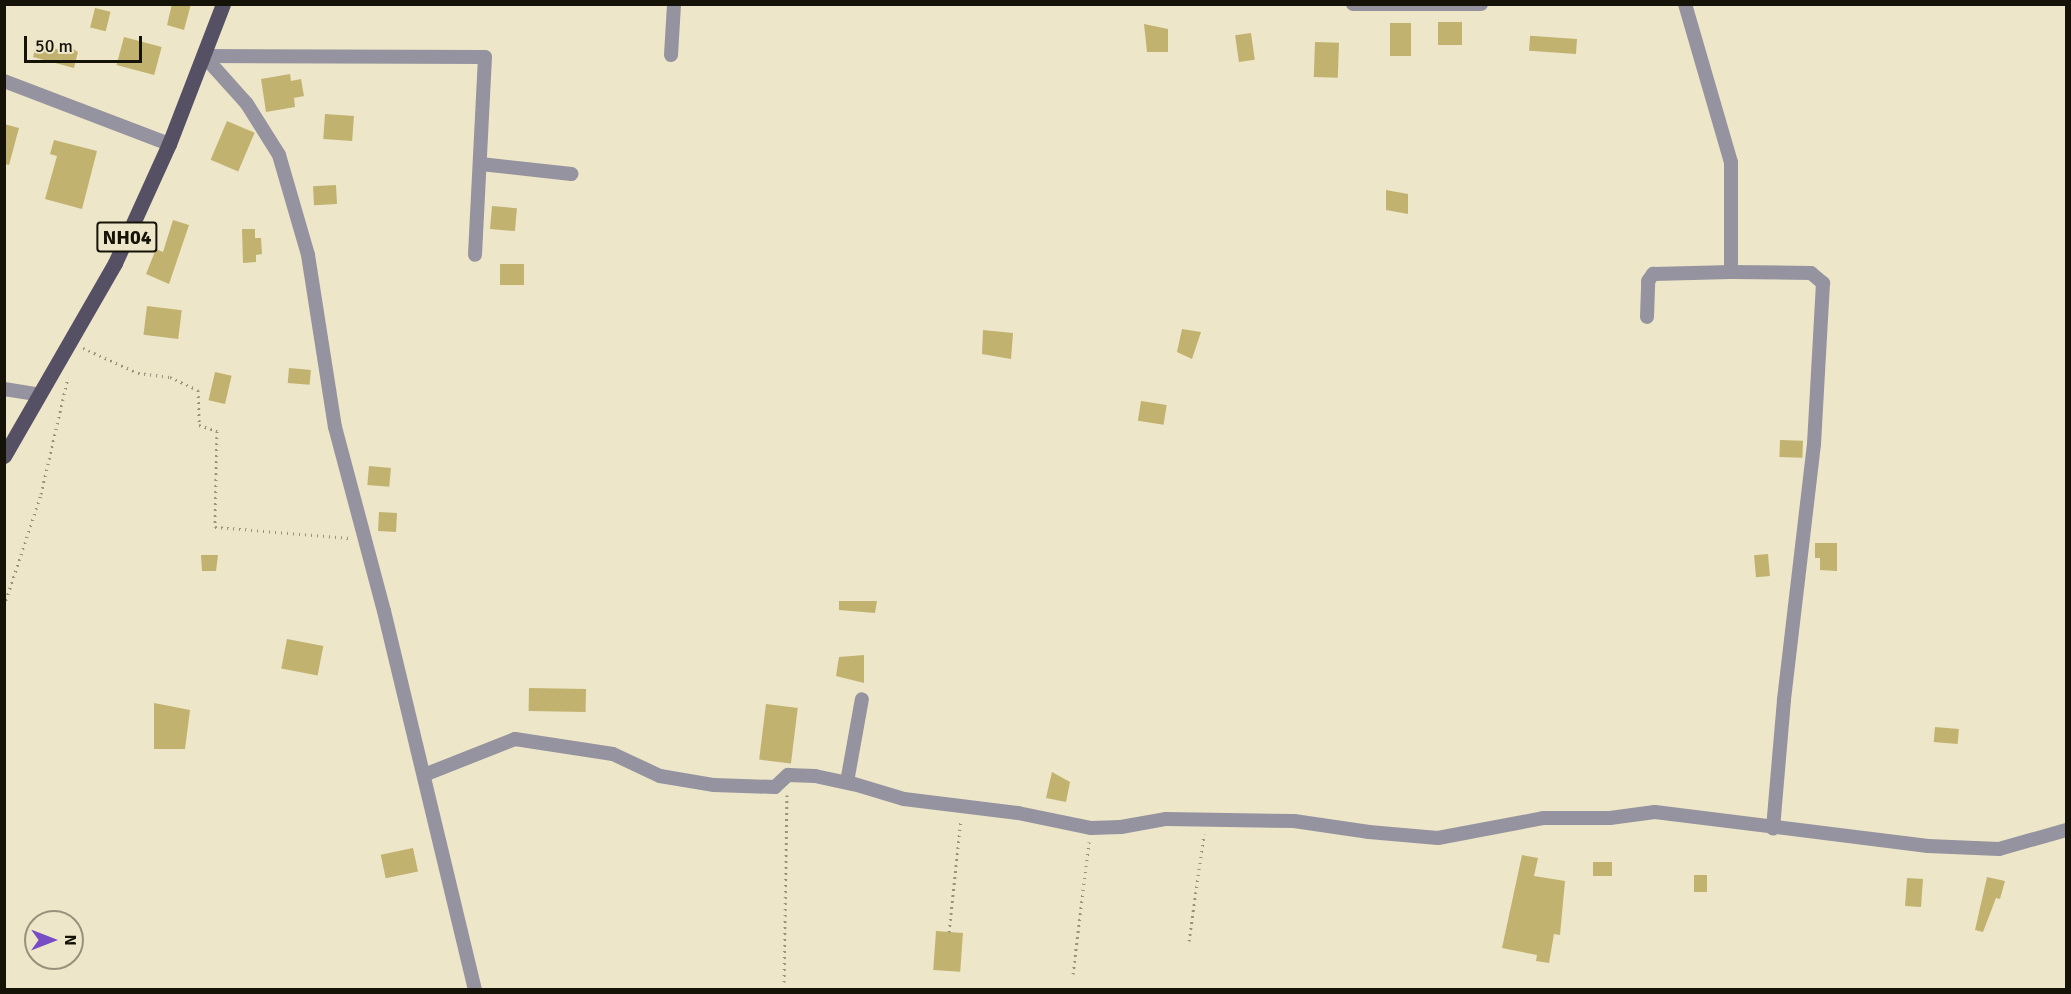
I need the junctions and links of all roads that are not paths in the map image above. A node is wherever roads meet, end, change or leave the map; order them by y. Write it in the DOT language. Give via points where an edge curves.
graph roads {
  1 [pos="224,4"];
  2 [pos="674,4"];
  3 [pos="1353,4"];
  4 [pos="1481,4"];
  5 [pos="1685,4"];
  6 [pos="671,55"];
  7 [pos="204,56"];
  8 [pos="4,81"];
  9 [pos="169,144"];
  10 [pos="482,164"];
  11 [pos="571,174"];
  12 [pos="475,255"];
  13 [pos="1731,272"];
  14 [pos="1647,317"];
  15 [pos="4,389"];
  16 [pos="40,395"];
  17 [pos="4,456"];
  18 [pos="862,699"];
  19 [pos="424,775"];
  20 [pos="847,782"];
  21 [pos="1773,829"];
  22 [pos="2067,830"];
  23 [pos="475,990"];
  1 -- 7 [label="main road, NH04"];
  2 -- 6 [label="street"];
  3 -- 4 [label="street"];
  5 -- 13 [label="street" via="1731,162"];
  7 -- 9 [label="main road, NH04"];
  7 -- 10 [label="street" via="485,57"];
  7 -- 19 [label="street" via="247,104 279,155 308,255 335,427"];
  8 -- 9 [label="street"];
  9 -- 16 [label="main road, NH04" via="115,262"];
  10 -- 11 [label="street"];
  10 -- 12 [label="street"];
  13 -- 14 [label="street" via="1653,274 1648,281"];
  13 -- 21 [label="street" via="1811,273 1823,283 1814,444"];
  15 -- 16 [label="street"];
  16 -- 17 [label="main road, NH04"];
  18 -- 20 [label="street"];
  19 -- 20 [label="street" via="515,740 614,754 660,776 714,785 775,787 788,775"];
  19 -- 23 [label="street"];
  20 -- 21 [label="street" via="904,799 1018,813 1091,828 1166,819 1294,821 1438,838 1544,818 1610,818 1654,812"];
  21 -- 22 [label="street" via="1928,846 1999,849"];
}
